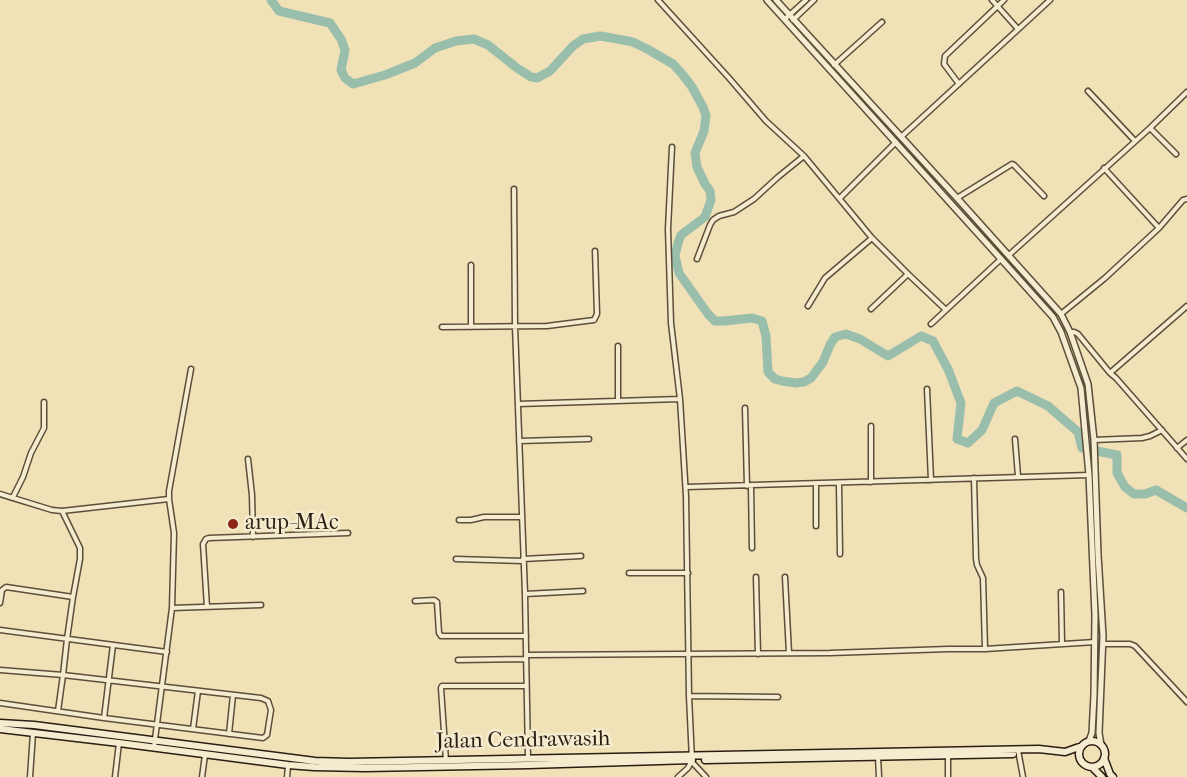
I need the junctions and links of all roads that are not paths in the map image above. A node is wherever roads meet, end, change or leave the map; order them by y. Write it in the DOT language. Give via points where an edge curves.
graph roads {
  1 [pos="658,0"];
  2 [pos="767,0"];
  3 [pos="776,0"];
  4 [pos="806,0"];
  5 [pos="814,0"];
  6 [pos="992,0"];
  7 [pos="1004,0"];
  8 [pos="1050,0"];
  9 [pos="998,6"];
  10 [pos="789,19"];
  11 [pos="882,22"];
  12 [pos="1018,29"];
  13 [pos="834,64"];
  14 [pos="959,84"];
  15 [pos="1088,92"];
  16 [pos="1187,92"];
  17 [pos="1150,128"];
  18 [pos="899,140"];
  19 [pos="1134,141"];
  20 [pos="672,147"];
  21 [pos="1176,154"];
  22 [pos="804,156"];
  23 [pos="1104,168"];
  24 [pos="514,189"];
  25 [pos="1044,196"];
  26 [pos="840,198"];
  27 [pos="957,198"];
  28 [pos="1187,199"];
  29 [pos="1159,228"];
  30 [pos="872,238"];
  31 [pos="595,251"];
  32 [pos="1008,256"];
  33 [pos="697,259"];
  34 [pos="1001,259"];
  35 [pos="471,265"];
  36 [pos="908,274"];
  37 [pos="808,306"];
  38 [pos="1187,306"];
  39 [pos="871,309"];
  40 [pos="946,310"];
  41 [pos="1060,314"];
  42 [pos="930,324"];
  43 [pos="514,326"];
  44 [pos="442,327"];
  45 [pos="471,327"];
  46 [pos="1070,332"];
  47 [pos="618,346"];
  48 [pos="191,369"];
  49 [pos="1110,374"];
  50 [pos="927,389"];
  51 [pos="680,399"];
  52 [pos="618,401"];
  53 [pos="44,402"];
  54 [pos="518,404"];
  55 [pos="746,408"];
  56 [pos="1092,418"];
  57 [pos="1084,420"];
  58 [pos="871,426"];
  59 [pos="1162,430"];
  60 [pos="589,439"];
  61 [pos="1015,439"];
  62 [pos="1187,440"];
  63 [pos="519,441"];
  64 [pos="1094,443"];
  65 [pos="1177,448"];
  66 [pos="248,459"];
  67 [pos="1187,459"];
  68 [pos="1089,475"];
  69 [pos="1018,476"];
  70 [pos="974,478"];
  71 [pos="931,480"];
  72 [pos="872,482"];
  73 [pos="816,484"];
  74 [pos="839,484"];
  75 [pos="749,486"];
  76 [pos="686,488"];
  77 [pos="0,494"];
  78 [pos="12,497"];
  79 [pos="169,499"];
  80 [pos="62,511"];
  81 [pos="521,517"];
  82 [pos="459,520"];
  83 [pos="816,526"];
  84 [pos="348,533"];
  85 [pos="253,537"];
  86 [pos="752,548"];
  87 [pos="840,554"];
  88 [pos="581,556"];
  89 [pos="456,559"];
  90 [pos="523,560"];
  91 [pos="629,573"];
  92 [pos="688,573"];
  93 [pos="756,577"];
  94 [pos="784,577"];
  95 [pos="583,591"];
  96 [pos="1061,592"];
  97 [pos="525,594"];
  98 [pos="73,597"];
  99 [pos="415,601"];
  100 [pos="0,603"];
  101 [pos="261,605"];
  102 [pos="207,607"];
  103 [pos="172,608"];
  104 [pos="0,630"];
  105 [pos="526,636"];
  106 [pos="67,639"];
  107 [pos="1095,642"];
  108 [pos="1062,643"];
  109 [pos="1103,644"];
  110 [pos="113,645"];
  111 [pos="985,649"];
  112 [pos="166,652"];
  113 [pos="789,653"];
  114 [pos="689,654"];
  115 [pos="758,654"];
  116 [pos="526,657"];
  117 [pos="458,660"];
  118 [pos="0,670"];
  119 [pos="63,675"];
  120 [pos="108,680"];
  121 [pos="526,686"];
  122 [pos="162,687"];
  123 [pos="198,691"];
  124 [pos="233,695"];
  125 [pos="689,696"];
  126 [pos="778,697"];
  127 [pos="1187,702"];
  128 [pos="0,703"];
  129 [pos="58,711"];
  130 [pos="104,718"];
  131 [pos="0,723"];
  132 [pos="157,725"];
  133 [pos="0,729"];
  134 [pos="193,729"];
  135 [pos="33,732"];
  136 [pos="229,734"];
  137 [pos="1089,741"];
  138 [pos="119,743"];
  139 [pos="154,744"];
  140 [pos="1101,745"];
  141 [pos="1082,746"];
  142 [pos="1019,752"];
  143 [pos="1065,752"];
  144 [pos="965,753"];
  145 [pos="205,754"];
  146 [pos="878,755"];
  147 [pos="948,756"];
  148 [pos="1104,758"];
  149 [pos="692,759"];
  150 [pos="446,761"];
  151 [pos="528,762"];
  152 [pos="1082,762"];
  153 [pos="288,765"];
  154 [pos="1092,767"];
  155 [pos="1112,775"];
  156 [pos="30,777"];
  157 [pos="115,777"];
  158 [pos="202,777"];
  159 [pos="287,777"];
  160 [pos="678,777"];
  161 [pos="706,777"];
  162 [pos="879,777"];
  163 [pos="948,777"];
  164 [pos="1021,777"];
  165 [pos="1102,777"];
  1 -- 22 [label="street" via="766,121"];
  2 -- 10 [label="street"];
  3 -- 10 [label="street"];
  4 -- 10 [label="street"];
  5 -- 10 [label="street"];
  6 -- 9 [label="street"];
  7 -- 9 [label="street"];
  8 -- 12 [label="street"];
  9 -- 12 [label="street"];
  9 -- 14 [label="street" via="945,56 944,64"];
  10 -- 13 [label="street"];
  10 -- 18 [label="street"];
  11 -- 13 [label="street"];
  12 -- 14 [label="street"];
  13 -- 18 [label="street"];
  14 -- 18 [label="street"];
  15 -- 19 [label="street"];
  16 -- 17 [label="street"];
  17 -- 19 [label="street"];
  17 -- 21 [label="street"];
  18 -- 26 [label="street"];
  18 -- 27 [label="street"];
  18 -- 34 [label="street"];
  19 -- 23 [label="street"];
  20 -- 51 [label="street" via="668,229 671,323"];
  22 -- 26 [label="street"];
  22 -- 33 [label="street" via="754,199 713,220"];
  23 -- 29 [label="street"];
  23 -- 32 [label="street"];
  24 -- 43 [label="street"];
  25 -- 27 [label="street" via="1012,164"];
  26 -- 30 [label="street"];
  27 -- 32 [label="street"];
  28 -- 29 [label="street"];
  29 -- 41 [label="street"];
  30 -- 36 [label="street"];
  30 -- 37 [label="street" via="825,278"];
  31 -- 43 [label="street" via="595,319"];
  32 -- 41 [label="street"];
  34 -- 40 [label="street"];
  34 -- 57 [label="street" via="1053,318 1081,388"];
  35 -- 45 [label="street"];
  36 -- 39 [label="street"];
  36 -- 40 [label="street"];
  38 -- 49 [label="street"];
  40 -- 42 [label="street"];
  41 -- 46 [label="street"];
  43 -- 45 [label="street"];
  43 -- 54 [label="street"];
  44 -- 45 [label="street"];
  46 -- 49 [label="street" via="1078,334"];
  46 -- 56 [label="street" via="1088,384"];
  47 -- 52 [label="street"];
  48 -- 79 [label="street"];
  49 -- 59 [label="street"];
  50 -- 71 [label="street"];
  51 -- 52 [label="street"];
  51 -- 76 [label="street"];
  52 -- 54 [label="street"];
  53 -- 78 [label="street" via="44,428"];
  54 -- 63 [label="street"];
  55 -- 75 [label="street"];
  56 -- 57 [label="street"];
  56 -- 64 [label="street"];
  57 -- 68 [label="street"];
  58 -- 72 [label="street"];
  59 -- 64 [label="street" via="1142,438"];
  59 -- 65 [label="street"];
  60 -- 63 [label="street"];
  61 -- 69 [label="street"];
  62 -- 65 [label="street"];
  63 -- 81 [label="street"];
  64 -- 109 [label="street"];
  65 -- 67 [label="street"];
  66 -- 85 [label="street"];
  68 -- 69 [label="street"];
  68 -- 107 [label="street"];
  69 -- 70 [label="street"];
  70 -- 71 [label="street"];
  70 -- 111 [label="street" via="976,559 983,578"];
  71 -- 72 [label="street"];
  72 -- 74 [label="street"];
  73 -- 74 [label="street"];
  73 -- 75 [label="street"];
  73 -- 83 [label="street"];
  74 -- 87 [label="street"];
  75 -- 76 [label="street"];
  75 -- 86 [label="street"];
  76 -- 92 [label="street"];
  77 -- 78 [label="street"];
  78 -- 80 [label="street"];
  79 -- 80 [label="street"];
  79 -- 103 [label="street" via="174,533"];
  80 -- 98 [label="street" via="80,548"];
  81 -- 82 [label="street"];
  81 -- 90 [label="street"];
  84 -- 85 [label="street"];
  85 -- 102 [label="street" via="203,541"];
  88 -- 90 [label="street"];
  89 -- 90 [label="street"];
  90 -- 97 [label="street"];
  91 -- 92 [label="street"];
  92 -- 114 [label="street"];
  93 -- 115 [label="street"];
  94 -- 113 [label="street"];
  95 -- 97 [label="street"];
  96 -- 108 [label="street"];
  97 -- 105 [label="street"];
  98 -- 100 [label="street" via="6,587"];
  98 -- 106 [label="street"];
  99 -- 105 [label="street" via="437,602 441,636"];
  101 -- 102 [label="street"];
  102 -- 103 [label="street"];
  103 -- 112 [label="street"];
  104 -- 106 [label="street"];
  105 -- 116 [label="street"];
  106 -- 110 [label="street"];
  106 -- 119 [label="street"];
  107 -- 108 [label="street"];
  107 -- 137 [label="street"];
  108 -- 111 [label="street"];
  109 -- 127 [label="street" via="1135,646"];
  109 -- 140 [label="street"];
  110 -- 112 [label="street"];
  110 -- 120 [label="street"];
  111 -- 113 [label="street"];
  112 -- 122 [label="street"];
  113 -- 115 [label="street"];
  114 -- 115 [label="street"];
  114 -- 116 [label="street"];
  114 -- 125 [label="street"];
  116 -- 117 [label="street"];
  116 -- 121 [label="street"];
  118 -- 119 [label="street"];
  119 -- 120 [label="street"];
  119 -- 129 [label="street"];
  120 -- 122 [label="street"];
  120 -- 130 [label="street"];
  121 -- 150 [label="street" via="442,686"];
  121 -- 151 [label="street"];
  122 -- 123 [label="street"];
  122 -- 132 [label="street"];
  123 -- 124 [label="street"];
  123 -- 134 [label="street"];
  124 -- 136 [label="street"];
  124 -- 136 [label="street" via="265,699 271,711 264,738"];
  125 -- 126 [label="street"];
  125 -- 149 [label="street"];
  128 -- 129 [label="street"];
  129 -- 130 [label="street"];
  130 -- 132 [label="street"];
  131 -- 139 [label="main road, Jalan Cendrawasih"];
  132 -- 134 [label="street"];
  132 -- 139 [label="street"];
  133 -- 135 [label="main road, Jalan Cendrawasih"];
  134 -- 136 [label="street"];
  135 -- 138 [label="main road, Jalan Cendrawasih"];
  135 -- 156 [label="street"];
  137 -- 140 [label="main road"];
  137 -- 141 [label="main road"];
  138 -- 139 [label="main road, Jalan Cendrawasih"];
  138 -- 157 [label="street"];
  139 -- 145 [label="main road, Jalan Cendrawasih"];
  139 -- 150 [label="main road, Jalan Cendrawasih" via="315,761"];
  140 -- 148 [label="main road"];
  141 -- 143 [label="main road"];
  141 -- 152 [label="main road"];
  142 -- 143 [label="main road, Jalan Cendrawasih"];
  142 -- 144 [label="main road, Jalan Cendrawasih"];
  142 -- 164 [label="street"];
  143 -- 152 [label="main road"];
  144 -- 146 [label="main road, Jalan Cendrawasih"];
  144 -- 147 [label="main road, Jalan Cendrawasih"];
  145 -- 153 [label="main road, Jalan Cendrawasih"];
  145 -- 158 [label="street"];
  146 -- 147 [label="main road, Jalan Cendrawasih"];
  146 -- 149 [label="main road, Jalan Cendrawasih"];
  146 -- 162 [label="street"];
  147 -- 163 [label="street"];
  148 -- 154 [label="main road"];
  148 -- 155 [label="main road"];
  149 -- 151 [label="main road, Jalan Cendrawasih"];
  149 -- 160 [label="street"];
  149 -- 161 [label="street"];
  150 -- 151 [label="main road, Jalan Cendrawasih"];
  151 -- 153 [label="main road, Jalan Cendrawasih" via="357,768"];
  152 -- 154 [label="main road"];
  153 -- 159 [label="street"];
  154 -- 165 [label="main road"];
}
